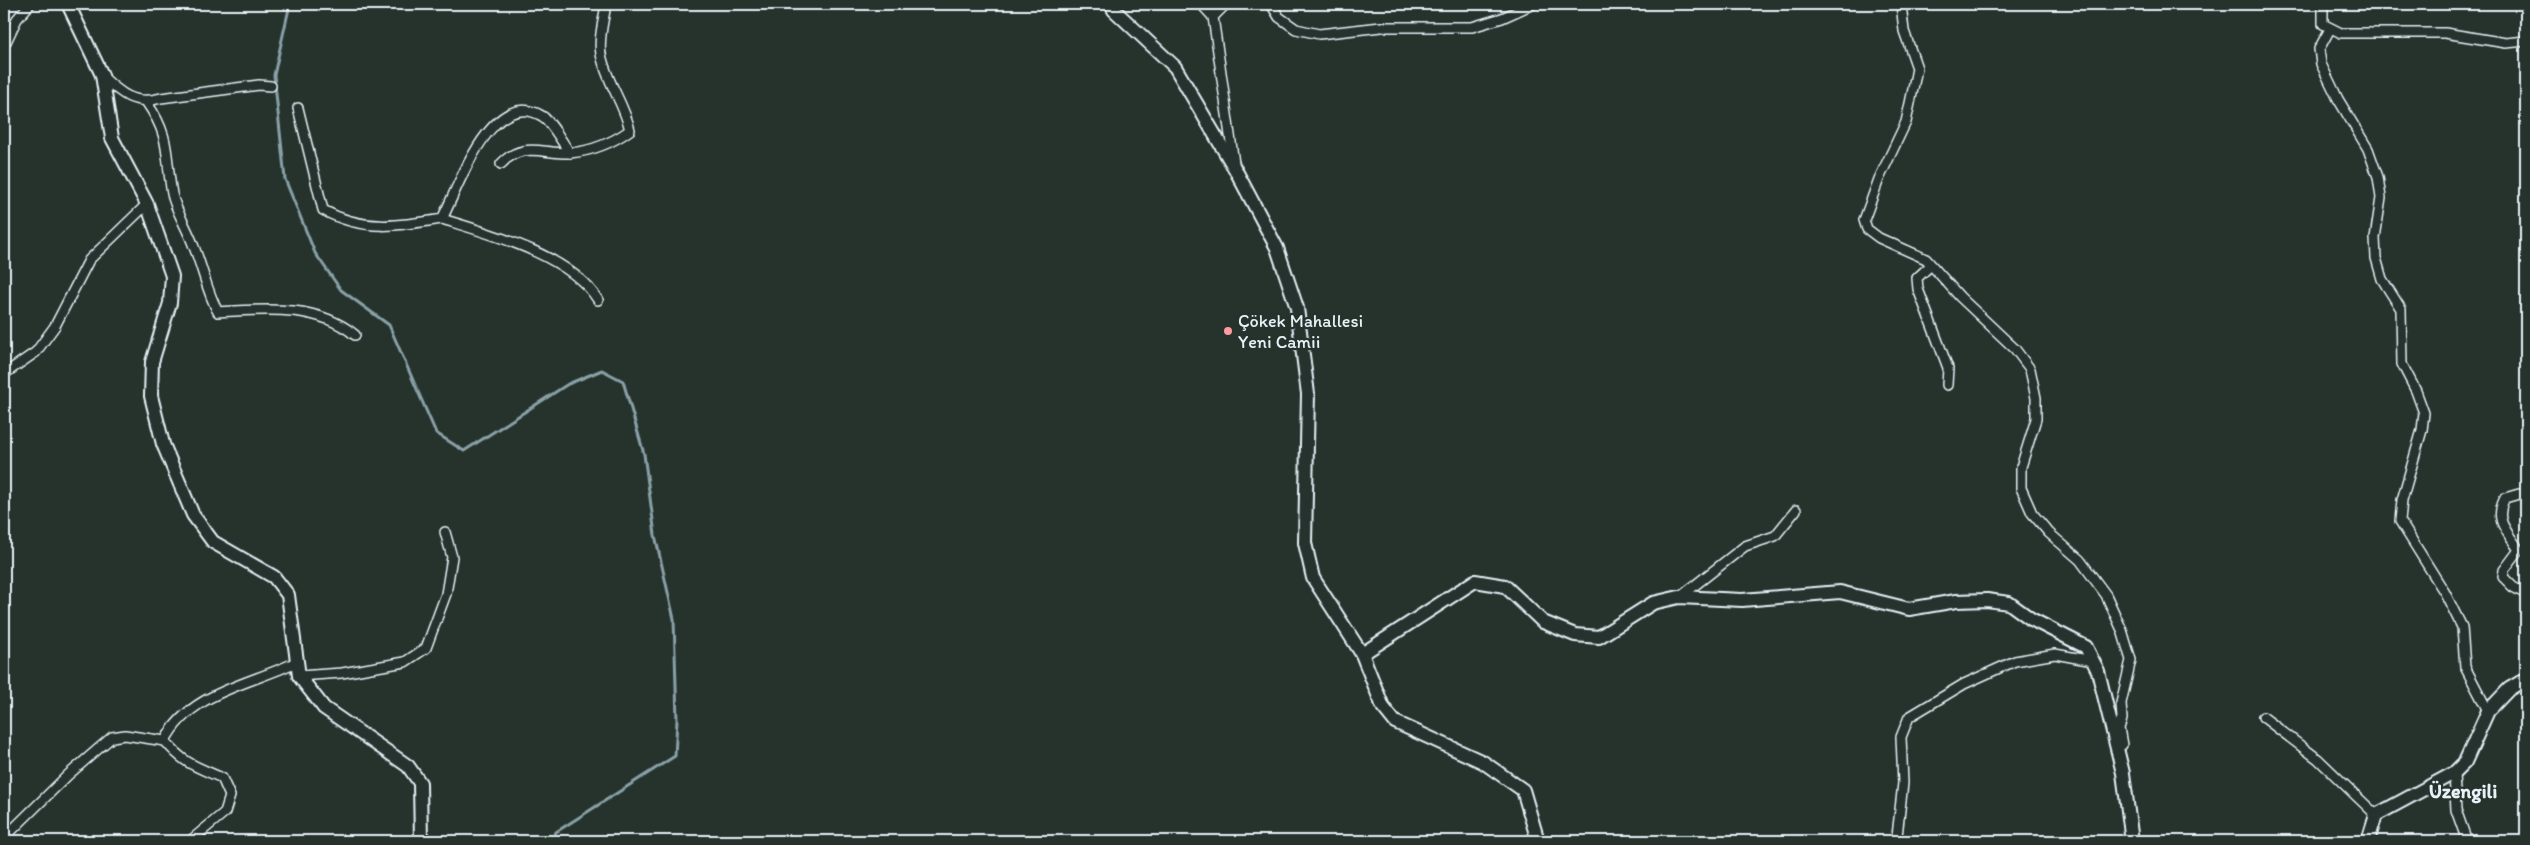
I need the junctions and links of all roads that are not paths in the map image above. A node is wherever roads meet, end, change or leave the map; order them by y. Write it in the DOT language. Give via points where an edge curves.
graph roads {
  1 [pos="30,4"];
  2 [pos="68,4"];
  3 [pos="606,4"];
  4 [pos="1111,4"];
  5 [pos="1202,4"];
  6 [pos="1226,4"];
  7 [pos="1271,4"];
  8 [pos="1533,4"];
  9 [pos="1901,4"];
  10 [pos="2323,4"];
  11 [pos="1213,17"];
  12 [pos="2330,29"];
  13 [pos="2526,41"];
  14 [pos="4,46"];
  15 [pos="102,75"];
  16 [pos="272,86"];
  17 [pos="147,102"];
  18 [pos="298,108"];
  19 [pos="570,153"];
  20 [pos="501,164"];
  21 [pos="1235,169"];
  22 [pos="147,204"];
  23 [pos="442,219"];
  24 [pos="1931,264"];
  25 [pos="598,300"];
  26 [pos="356,335"];
  27 [pos="4,374"];
  28 [pos="1947,385"];
  29 [pos="2526,496"];
  30 [pos="1796,510"];
  31 [pos="445,532"];
  32 [pos="2526,594"];
  33 [pos="1679,597"];
  34 [pos="1362,654"];
  35 [pos="2093,661"];
  36 [pos="296,662"];
  37 [pos="300,676"];
  38 [pos="2526,679"];
  39 [pos="2488,711"];
  40 [pos="2263,717"];
  41 [pos="165,741"];
  42 [pos="2123,773"];
  43 [pos="2454,773"];
  44 [pos="2376,815"];
  45 [pos="1897,836"];
  46 [pos="4,838"];
  47 [pos="190,841"];
  48 [pos="421,841"];
  49 [pos="1538,841"];
  50 [pos="2132,841"];
  51 [pos="2368,841"];
  52 [pos="2467,841"];
  1 -- 14 [label="street" via="17,19"];
  2 -- 15 [label="street"];
  3 -- 19 [label="street" via="600,52 630,130 613,142"];
  4 -- 21 [label="street" via="1175,67"];
  5 -- 11 [label="street"];
  6 -- 11 [label="street"];
  7 -- 8 [label="street" via="1279,17 1296,30 1319,34 1381,26 1472,27"];
  9 -- 24 [label="street" via="1904,31 1916,68 1914,82 1906,122 1864,220 1867,229 1879,238"];
  10 -- 12 [label="street" via="2323,24"];
  11 -- 21 [label="street"];
  12 -- 13 [label="street" via="2341,32 2446,33 2506,42"];
  12 -- 39 [label="street" via="2319,49 2322,64 2338,99 2368,149 2378,177 2381,198 2375,238 2376,258 2382,279 2401,309 2400,356 2424,414 2402,500 2400,521 2462,627 2465,667"];
  15 -- 17 [label="street" via="121,94"];
  15 -- 22 [label="street" via="112,138"];
  16 -- 17 [label="street" via="249,86"];
  17 -- 26 [label="street" via="164,134 172,196 195,247 218,312 284,310 313,314 342,324"];
  18 -- 23 [label="street" via="323,210 342,221 371,226"];
  19 -- 20 [label="street" via="529,149 509,155"];
  19 -- 23 [label="street" via="544,116 525,109 504,115 484,136"];
  21 -- 34 [label="street" via="1277,248 1297,308 1308,394 1305,543 1314,578"];
  22 -- 27 [label="street" via="89,260 55,326 36,352"];
  22 -- 36 [label="street" via="172,276 170,303 152,362 150,396 163,444 193,515 213,542 274,577 288,596"];
  23 -- 25 [label="street" via="536,251 591,288"];
  24 -- 28 [label="street" via="1917,278 1918,289 1948,368"];
  24 -- 42 [label="street" via="1960,297 2015,349 2030,369 2036,398 2036,419 2021,467 2021,488 2032,513 2080,560 2106,595 2122,630 2132,660 2121,703 2119,728"];
  29 -- 32 [label="street" via="2519,494 2506,498 2499,513 2502,524 2519,550 2504,570 2503,577"];
  30 -- 33 [label="street" via="1776,536 1745,546"];
  31 -- 37 [label="street" via="452,558 446,594 426,648 405,662 342,673"];
  33 -- 34 [label="street" via="1654,603 1599,637 1575,634 1543,622 1505,586 1475,580"];
  33 -- 35 [label="street" via="1742,600 1840,592 1909,609 1956,601 1987,600 2010,604 2031,619 2086,647"];
  34 -- 49 [label="street" via="1383,707 1395,722 1483,762 1523,790"];
  35 -- 42 [label="street"];
  35 -- 45 [label="street" via="2055,654 2015,661 1964,684 1909,717 1901,738 1903,783"];
  36 -- 37 [label="street"];
  36 -- 41 [label="street" via="208,699 170,729"];
  37 -- 48 [label="street" via="324,708 408,766 420,783"];
  38 -- 39 [label="street" via="2509,689"];
  39 -- 43 [label="street" via="2465,762"];
  40 -- 44 [label="street" via="2318,759"];
  41 -- 46 [label="street" via="125,735 112,737"];
  41 -- 47 [label="street" via="185,763 222,778 230,796 226,812"];
  42 -- 50 [label="street"];
  43 -- 44 [label="street"];
  43 -- 52 [label="street" via="2456,810"];
  44 -- 51 [label="street"];
}
